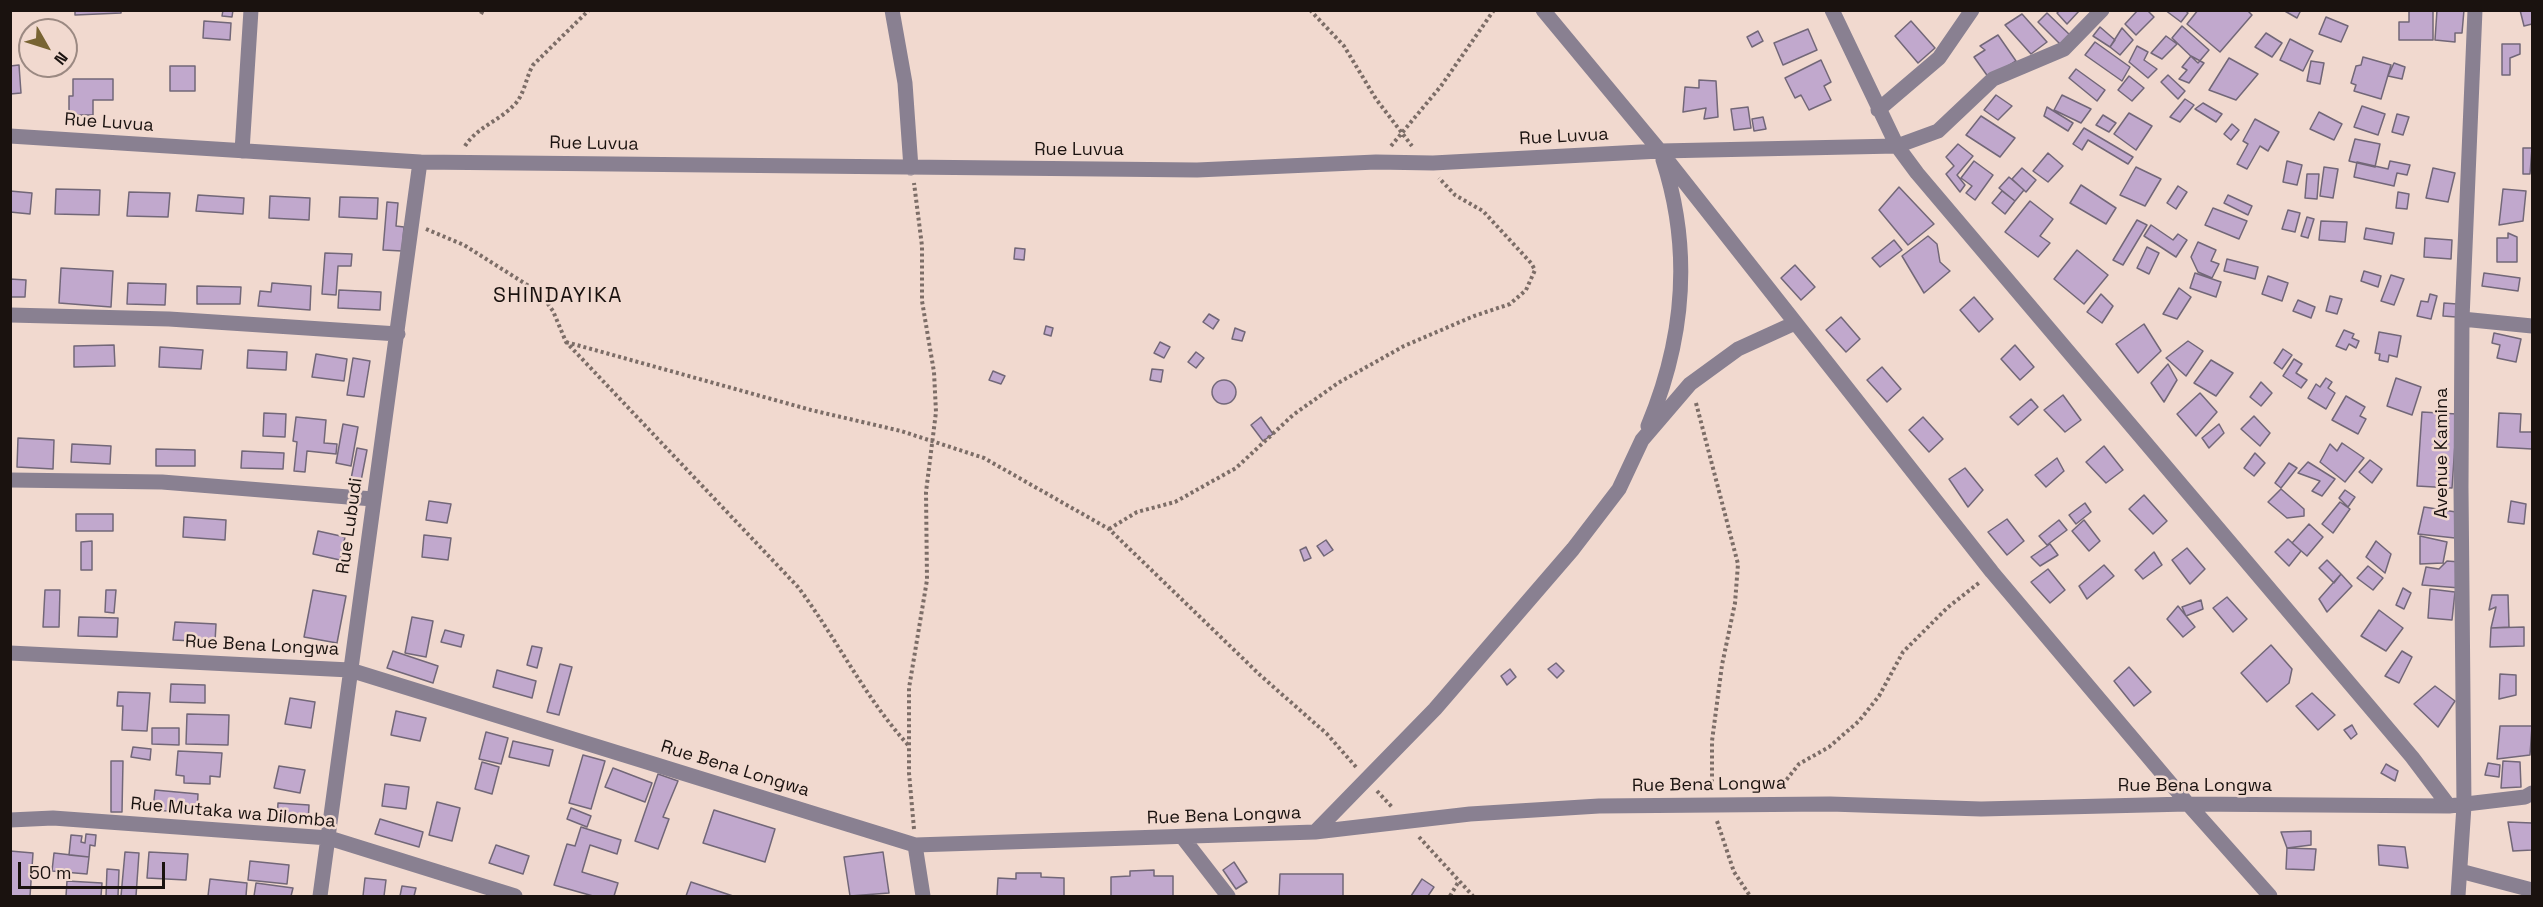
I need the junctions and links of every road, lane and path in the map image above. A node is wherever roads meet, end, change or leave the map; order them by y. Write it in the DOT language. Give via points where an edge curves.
graph roads {
  1 [pos="250,10"];
  2 [pos="589,10"];
  3 [pos="892,10"];
  4 [pos="1311,10"];
  5 [pos="1494,10"];
  6 [pos="1543,10"];
  7 [pos="1832,10"];
  8 [pos="1972,10"];
  9 [pos="2102,10"];
  10 [pos="2475,10"];
  11 [pos="1878,110"];
  12 [pos="1402,134"];
  13 [pos="10,135"];
  14 [pos="1897,146"];
  15 [pos="242,151"];
  16 [pos="1660,151"];
  17 [pos="420,162"];
  18 [pos="454,162"];
  19 [pos="1376,162"];
  20 [pos="1433,163"];
  21 [pos="911,168"];
  22 [pos="414,224"];
  23 [pos="10,315"];
  24 [pos="2462,319"];
  25 [pos="1795,323"];
  26 [pos="2532,326"];
  27 [pos="398,334"];
  28 [pos="566,342"];
  29 [pos="1690,384"];
  30 [pos="934,440"];
  31 [pos="1642,440"];
  32 [pos="10,480"];
  33 [pos="373,499"];
  34 [pos="1109,530"];
  35 [pos="1992,572"];
  36 [pos="10,653"];
  37 [pos="350,670"];
  38 [pos="909,746"];
  39 [pos="1367,779"];
  40 [pos="2532,793"];
  41 [pos="1766,804"];
  42 [pos="2188,804"];
  43 [pos="2456,806"];
  44 [pos="1713,807"];
  45 [pos="10,820"];
  46 [pos="1403,820"];
  47 [pos="1316,832"];
  48 [pos="329,838"];
  49 [pos="1183,838"];
  50 [pos="915,845"];
  51 [pos="2460,871"];
  52 [pos="1459,881"];
  53 [pos="2532,890"];
  54 [pos="320,897"];
  55 [pos="515,897"];
  56 [pos="923,897"];
  57 [pos="1228,897"];
  58 [pos="1450,897"];
  59 [pos="1473,897"];
  60 [pos="1750,897"];
  61 [pos="2270,897"];
  62 [pos="2458,897"];
  1 -- 15 [label="street"];
  2 -- 18 [label="path" via="533,65 514,105 477,130"];
  3 -- 21 [label="street" via="905,83"];
  4 -- 12 [label="path" via="1344,45 1371,92"];
  5 -- 12 [label="path"];
  6 -- 16 [label="street"];
  7 -- 11 [label="street"];
  8 -- 11 [label="street" via="1939,58"];
  9 -- 14 [label="street, Rue Luvua" via="2064,50 1993,79 1938,131"];
  10 -- 24 [label="street, Avenue Kamina"];
  11 -- 14 [label="street"];
  12 -- 19 [label="path"];
  12 -- 20 [label="path" via="1414,150"];
  13 -- 15 [label="street, Rue Luvua"];
  14 -- 16 [label="street, Rue Luvua"];
  14 -- 43 [label="street" via="2107,399"];
  15 -- 17 [label="street, Rue Luvua"];
  16 -- 20 [label="street, Rue Luvua"];
  16 -- 25 [label="street"];
  16 -- 31 [label="street" via="1679,220 1678,306 1674,354"];
  17 -- 18 [label="street, Rue Luvua"];
  17 -- 22 [label="street, Rue Lubudi"];
  18 -- 21 [label="street, Rue Luvua"];
  19 -- 20 [label="street, Rue Luvua"];
  19 -- 21 [label="street, Rue Luvua" via="1197,170"];
  20 -- 34 [label="path" via="1447,188 1484,211 1531,263 1535,270 1526,290 1510,304 1404,346 1338,383 1293,415 1236,468 1175,502 1137,512"];
  21 -- 30 [label="path" via="922,246 922,301 934,372"];
  22 -- 27 [label="street, Rue Lubudi"];
  22 -- 28 [label="path" via="464,245 540,293 553,310"];
  23 -- 27 [label="street" via="170,319"];
  24 -- 26 [label="street"];
  24 -- 43 [label="street, Avenue Kamina"];
  25 -- 29 [label="street" via="1738,349"];
  25 -- 35 [label="street"];
  27 -- 33 [label="street, Rue Lubudi"];
  28 -- 30 [label="path"];
  28 -- 38 [label="path" via="798,587 828,627 869,695"];
  29 -- 31 [label="street"];
  29 -- 44 [label="path" via="1722,510 1738,555 1735,603 1712,741"];
  30 -- 34 [label="path" via="984,458"];
  30 -- 38 [label="path" via="926,492 927,580 909,688"];
  31 -- 39 [label="street" via="1619,489 1573,549 1435,709"];
  32 -- 33 [label="street" via="162,482"];
  33 -- 37 [label="street, Rue Lubudi"];
  34 -- 39 [label="path" via="1327,734"];
  35 -- 41 [label="path" via="1947,608 1903,652 1879,696 1858,721 1829,747 1800,764"];
  35 -- 42 [label="street"];
  36 -- 37 [label="street, Rue Bena Longwa"];
  37 -- 48 [label="street, Rue Lubudi"];
  37 -- 50 [label="street, Rue Bena Longwa"];
  38 -- 50 [label="path"];
  39 -- 46 [label="path"];
  39 -- 47 [label="street"];
  40 -- 43 [label="street, Rue Bena Longwa"];
  41 -- 42 [label="street, Rue Bena Longwa" via="1981,808"];
  41 -- 44 [label="street, Rue Bena Longwa"];
  42 -- 43 [label="street, Rue Bena Longwa"];
  42 -- 61 [label="street"];
  43 -- 51 [label="street, Avenue Kamina"];
  44 -- 46 [label="street, Rue Bena Longwa" via="1599,806"];
  44 -- 60 [label="path" via="1734,872"];
  45 -- 48 [label="street, Rue Mutaka wa Dilomba" via="53,818"];
  46 -- 47 [label="street, Rue Bena Longwa"];
  46 -- 52 [label="path"];
  47 -- 49 [label="street, Rue Bena Longwa"];
  48 -- 54 [label="street, Rue Lubudi"];
  48 -- 55 [label="street, Rue Mutaka wa Dilomba"];
  49 -- 50 [label="street, Rue Bena Longwa"];
  49 -- 57 [label="street"];
  50 -- 56 [label="street"];
  51 -- 53 [label="street"];
  51 -- 62 [label="street, Avenue Kamina"];
  52 -- 58 [label="path"];
  52 -- 59 [label="path"];
}
